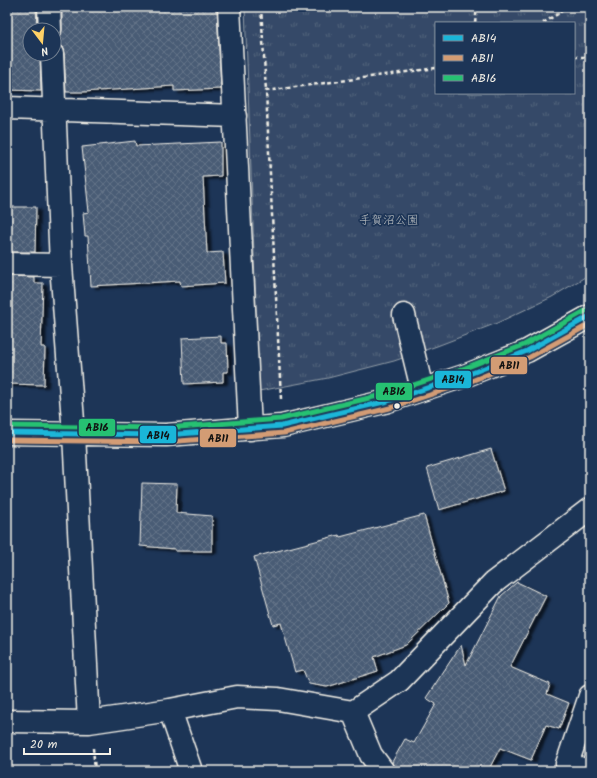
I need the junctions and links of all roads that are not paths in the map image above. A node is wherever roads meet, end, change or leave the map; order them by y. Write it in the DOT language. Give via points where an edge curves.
graph roads {
  1 [pos="49,7"];
  2 [pos="229,7"];
  3 [pos="50,22"];
  4 [pos="52,62"];
  5 [pos="7,108"];
  6 [pos="54,110"];
  7 [pos="235,116"];
  8 [pos="7,264"];
  9 [pos="62,266"];
  10 [pos="404,315"];
  11 [pos="590,316"];
  12 [pos="422,390"];
  13 [pos="250,429"];
  14 [pos="7,433"];
  15 [pos="74,434"];
  16 [pos="590,509"];
  17 [pos="590,696"];
  18 [pos="170,710"];
  19 [pos="353,712"];
  20 [pos="7,721"];
  21 [pos="89,722"];
  22 [pos="191,771"];
  23 [pos="383,771"];
  24 [pos="588,771"];
  1 -- 3 [label="street"];
  2 -- 7 [label="street"];
  4 -- 6 [label="street"];
  5 -- 6 [label="street"];
  6 -- 7 [label="street"];
  6 -- 9 [label="street"];
  7 -- 13 [label="street"];
  8 -- 9 [label="street"];
  9 -- 15 [label="street"];
  10 -- 12 [label="street"];
  11 -- 12 [label="street" via="527,350 467,375"];
  12 -- 13 [label="street" via="388,401 282,426"];
  13 -- 15 [label="street" via="166,434"];
  14 -- 15 [label="street"];
  15 -- 21 [label="street"];
  16 -- 19 [label="street" via="493,583 399,681"];
  17 -- 24 [label="street" via="567,764"];
  18 -- 19 [label="street" via="237,697 278,699"];
  18 -- 21 [label="street"];
  18 -- 22 [label="street"];
  19 -- 23 [label="street" via="371,755"];
  20 -- 21 [label="street"];
}
